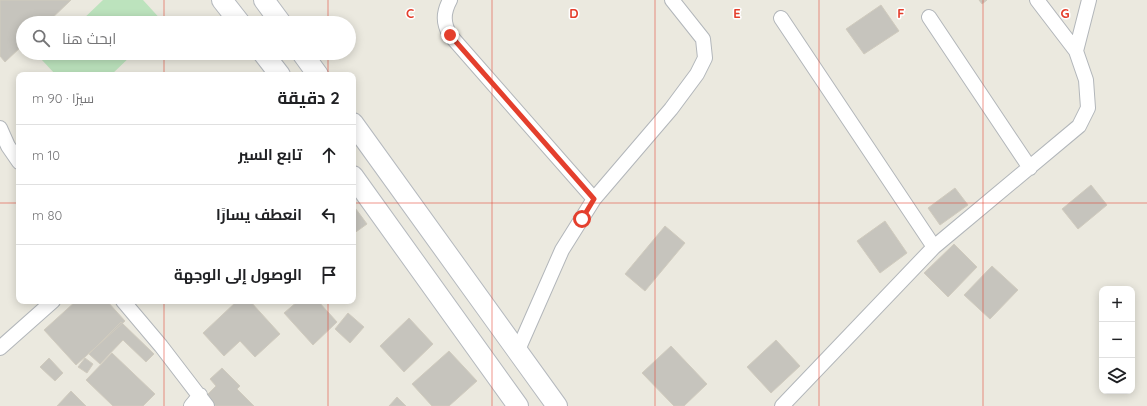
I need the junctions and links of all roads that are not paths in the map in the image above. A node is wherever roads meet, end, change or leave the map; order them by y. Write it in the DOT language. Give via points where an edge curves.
graph roads {
  1 [pos="222,0"];
  2 [pos="264,0"];
  3 [pos="450,0"];
  4 [pos="672,0"];
  5 [pos="1037,0"];
  6 [pos="1089,0"];
  7 [pos="235,16"];
  8 [pos="276,16"];
  9 [pos="929,17"];
  10 [pos="781,18"];
  11 [pos="1076,51"];
  12 [pos="268,60"];
  13 [pos="307,60"];
  14 [pos="278,72"];
  15 [pos="316,72"];
  16 [pos="356,127"];
  17 [pos="0,128"];
  18 [pos="16,157"];
  19 [pos="1030,168"];
  20 [pos="356,180"];
  21 [pos="594,199"];
  22 [pos="934,247"];
  23 [pos="50,304"];
  24 [pos="125,304"];
  25 [pos="0,348"];
  26 [pos="518,350"];
  27 [pos="204,401"];
  28 [pos="191,406"];
  29 [pos="518,406"];
  30 [pos="557,406"];
  31 [pos="782,406"];
  1 -- 7 [label="main road"];
  2 -- 8 [label="main road"];
  3 -- 21 [label="street" via="444,19 444,26 450,35"];
  4 -- 21 [label="street" via="703,39 705,58 697,74 671,109"];
  5 -- 11 [label="street"];
  6 -- 11 [label="street"];
  9 -- 19 [label="street"];
  10 -- 22 [label="street"];
  11 -- 19 [label="street" via="1086,80 1088,108 1079,126"];
  12 -- 14 [label="main road"];
  13 -- 15 [label="main road"];
  16 -- 26 [label="main road"];
  17 -- 18 [label="street"];
  19 -- 22 [label="street"];
  20 -- 29 [label="main road"];
  21 -- 26 [label="street" via="562,250"];
  22 -- 31 [label="street"];
  23 -- 25 [label="street"];
  24 -- 27 [label="street"];
  26 -- 30 [label="main road"];
  27 -- 28 [label="street"];
}
